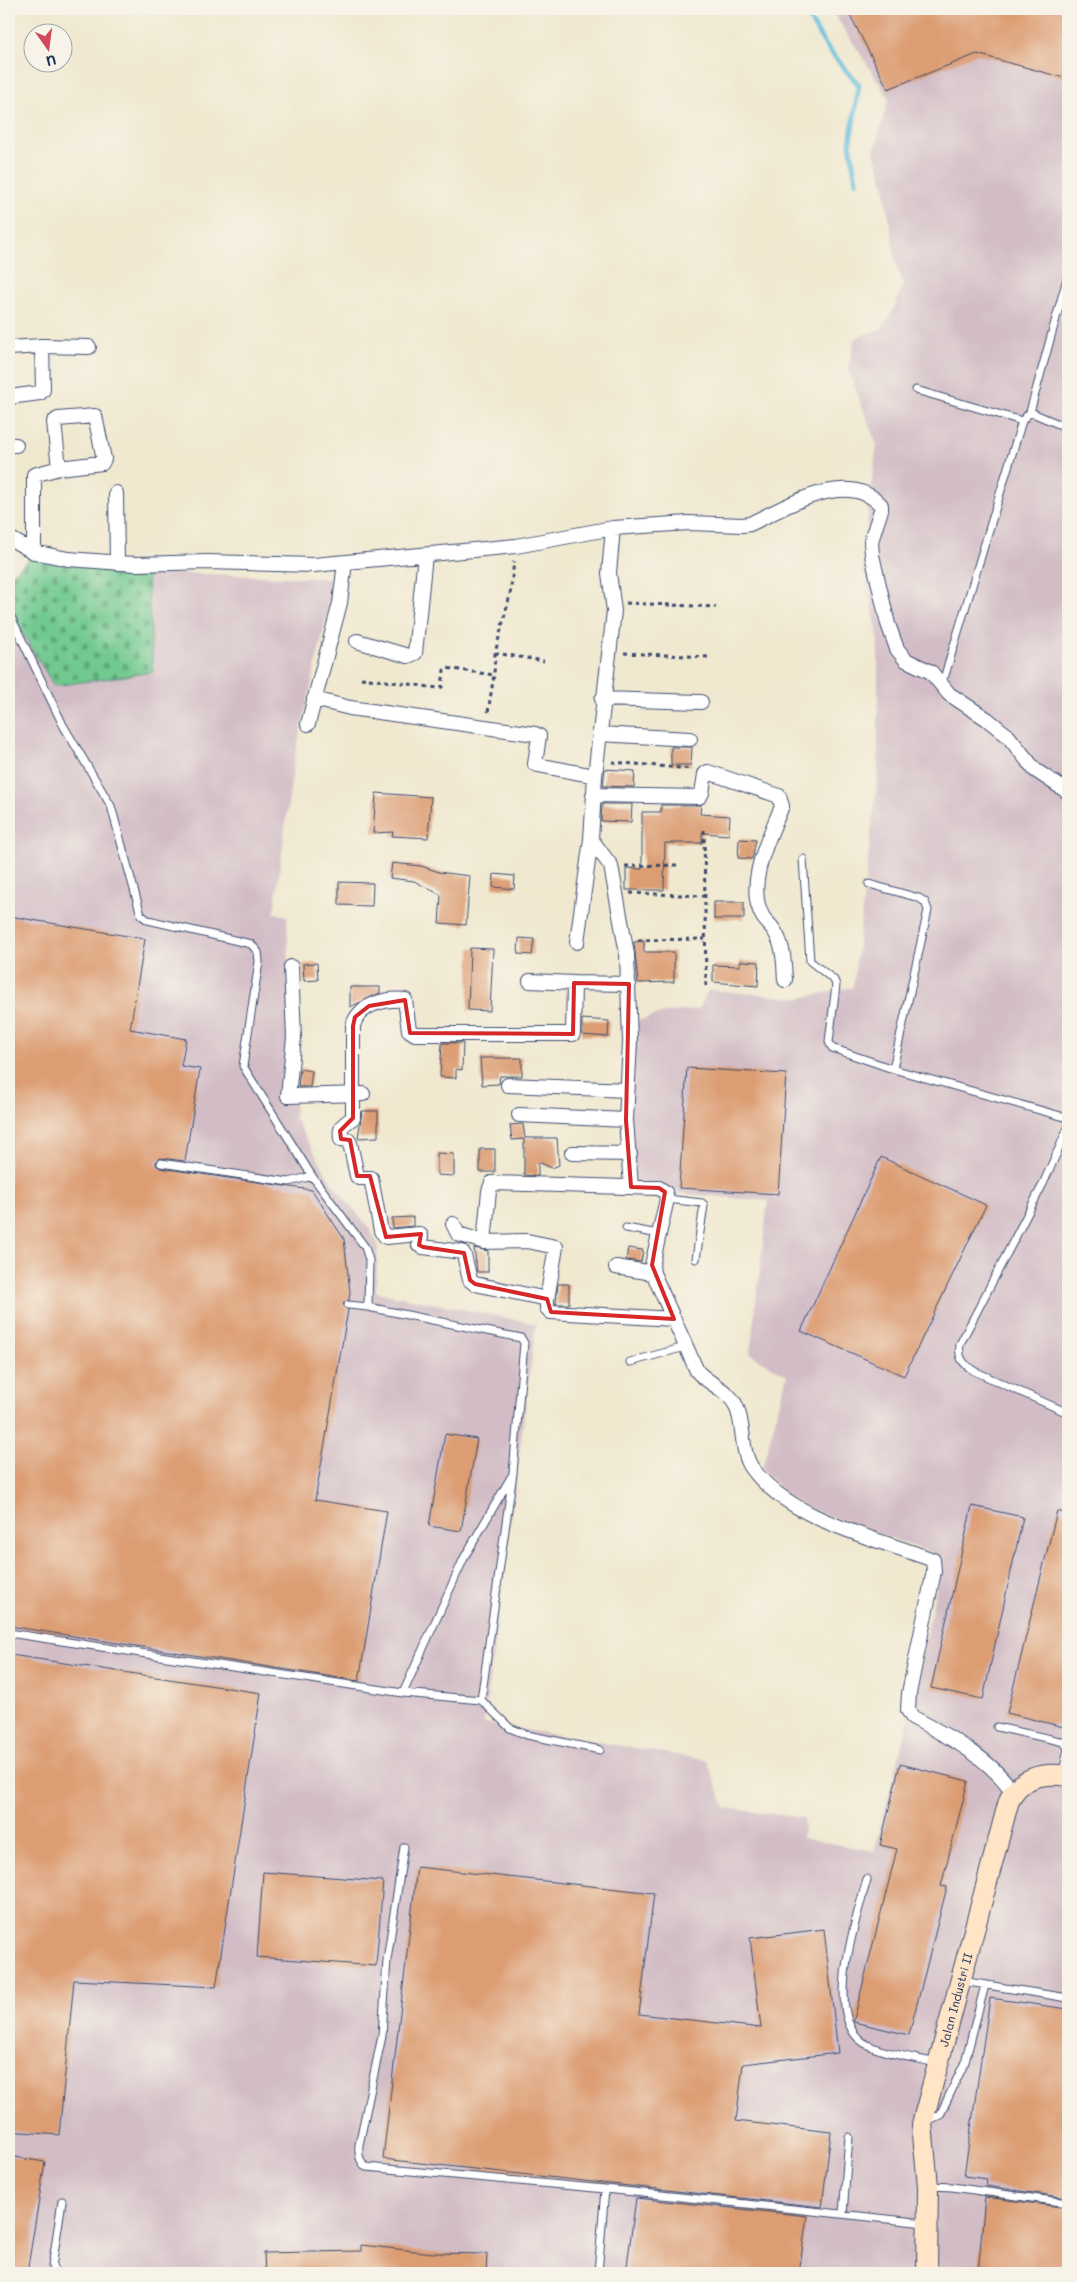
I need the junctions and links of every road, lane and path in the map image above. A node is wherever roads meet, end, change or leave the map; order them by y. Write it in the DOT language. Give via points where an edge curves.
graph roads {
  1 [pos="1068,274"];
  2 [pos="42,346"];
  3 [pos="89,347"];
  4 [pos="9,348"];
  5 [pos="916,390"];
  6 [pos="9,397"];
  7 [pos="1030,412"];
  8 [pos="1022,421"];
  9 [pos="1068,428"];
  10 [pos="59,468"];
  11 [pos="116,493"];
  12 [pos="614,528"];
  13 [pos="9,538"];
  14 [pos="516,546"];
  15 [pos="34,552"];
  16 [pos="425,555"];
  17 [pos="346,562"];
  18 [pos="117,563"];
  19 [pos="613,602"];
  20 [pos="716,608"];
  21 [pos="9,613"];
  22 [pos="357,641"];
  23 [pos="609,652"];
  24 [pos="495,653"];
  25 [pos="708,657"];
  26 [pos="544,661"];
  27 [pos="494,675"];
  28 [pos="945,675"];
  29 [pos="361,678"];
  30 [pos="314,699"];
  31 [pos="602,699"];
  32 [pos="702,702"];
  33 [pos="308,724"];
  34 [pos="485,727"];
  35 [pos="599,734"];
  36 [pos="690,739"];
  37 [pos="596,761"];
  38 [pos="708,772"];
  39 [pos="595,776"];
  40 [pos="1068,792"];
  41 [pos="593,795"];
  42 [pos="704,830"];
  43 [pos="591,839"];
  44 [pos="803,859"];
  45 [pos="677,865"];
  46 [pos="611,866"];
  47 [pos="869,884"];
  48 [pos="616,893"];
  49 [pos="705,896"];
  50 [pos="705,939"];
  51 [pos="625,940"];
  52 [pos="577,942"];
  53 [pos="291,967"];
  54 [pos="785,980"];
  55 [pos="530,981"];
  56 [pos="574,982"];
  57 [pos="629,984"];
  58 [pos="706,987"];
  59 [pos="893,1069"];
  60 [pos="508,1085"];
  61 [pos="627,1090"];
  62 [pos="359,1094"];
  63 [pos="519,1115"];
  64 [pos="1068,1118"];
  65 [pos="626,1120"];
  66 [pos="1068,1129"];
  67 [pos="572,1153"];
  68 [pos="630,1154"];
  69 [pos="161,1163"];
  70 [pos="312,1176"];
  71 [pos="631,1187"];
  72 [pos="666,1199"];
  73 [pos="453,1224"];
  74 [pos="626,1228"];
  75 [pos="659,1234"];
  76 [pos="484,1242"];
  77 [pos="696,1259"];
  78 [pos="616,1267"];
  79 [pos="653,1273"];
  80 [pos="548,1299"];
  81 [pos="348,1305"];
  82 [pos="368,1307"];
  83 [pos="674,1319"];
  84 [pos="685,1347"];
  85 [pos="630,1362"];
  86 [pos="1068,1413"];
  87 [pos="513,1474"];
  88 [pos="9,1633"];
  89 [pos="403,1693"];
  90 [pos="481,1700"];
  91 [pos="998,1727"];
  92 [pos="600,1750"];
  93 [pos="1065,1775"];
  94 [pos="1012,1791"];
  95 [pos="404,1847"];
  96 [pos="867,1878"];
  97 [pos="961,1981"];
  98 [pos="985,1985"];
  99 [pos="1068,1998"];
  100 [pos="940,2064"];
  101 [pos="922,2124"];
  102 [pos="850,2136"];
  103 [pos="928,2186"];
  104 [pos="605,2189"];
  105 [pos="62,2201"];
  106 [pos="1068,2202"];
  107 [pos="843,2214"];
  108 [pos="928,2223"];
  109 [pos="57,2273"];
  110 [pos="598,2273"];
  111 [pos="927,2273"];
  1 -- 7 [label="lane"];
  2 -- 3 [label="street"];
  2 -- 4 [label="street"];
  2 -- 6 [label="street" via="43,390"];
  5 -- 8 [label="lane"];
  7 -- 8 [label="lane"];
  7 -- 9 [label="lane"];
  8 -- 28 [label="lane"];
  10 -- 10 [label="street" via="102,463 104,459 95,416 54,422"];
  10 -- 15 [label="street" via="34,475"];
  11 -- 18 [label="street"];
  12 -- 14 [label="street"];
  12 -- 19 [label="street" via="609,573"];
  12 -- 40 [label="street" via="689,523 750,524 811,494 828,491 857,492 879,503 881,510 871,541 872,555 897,649 906,660 931,672 949,694 1008,736 1036,770"];
  13 -- 15 [label="street"];
  14 -- 16 [label="street"];
  14 -- 24 [label="path" via="510,595"];
  15 -- 18 [label="street"];
  16 -- 17 [label="street"];
  16 -- 22 [label="street" via="415,653 408,656"];
  17 -- 18 [label="street" via="314,565"];
  17 -- 30 [label="street" via="340,603"];
  19 -- 20 [label="path"];
  19 -- 23 [label="street"];
  21 -- 70 [label="lane" via="63,725 111,806 141,915 148,920 251,944 258,952 243,1066"];
  23 -- 25 [label="path"];
  23 -- 31 [label="street"];
  24 -- 26 [label="path"];
  24 -- 27 [label="path"];
  27 -- 29 [label="path" via="446,668 442,687 439,688"];
  27 -- 34 [label="path"];
  30 -- 33 [label="street"];
  30 -- 34 [label="street" via="350,708"];
  31 -- 32 [label="street"];
  31 -- 35 [label="street"];
  34 -- 39 [label="street" via="539,736 535,764 538,766"];
  35 -- 36 [label="street"];
  35 -- 37 [label="street"];
  37 -- 38 [label="path"];
  37 -- 39 [label="street"];
  38 -- 41 [label="street" via="699,797"];
  38 -- 54 [label="street" via="780,796 782,800 758,869 757,900 762,917 782,944"];
  39 -- 41 [label="street"];
  41 -- 43 [label="street"];
  42 -- 49 [label="path"];
  43 -- 46 [label="street"];
  43 -- 52 [label="street"];
  44 -- 59 [label="lane" via="810,961 836,985 829,1042 836,1050"];
  45 -- 46 [label="path"];
  46 -- 48 [label="street"];
  47 -- 59 [label="lane" via="919,898 928,910"];
  48 -- 49 [label="path"];
  48 -- 51 [label="street"];
  49 -- 50 [label="path"];
  50 -- 51 [label="path"];
  50 -- 58 [label="path"];
  51 -- 57 [label="street"];
  53 -- 62 [label="street" via="294,1037 287,1095 290,1098"];
  55 -- 56 [label="street"];
  56 -- 57 [label="street"];
  56 -- 62 [label="street" via="573,1034 416,1034 409,1030 405,1000 369,1006 355,1017 353,1026"];
  57 -- 61 [label="street"];
  59 -- 64 [label="lane"];
  60 -- 61 [label="street"];
  61 -- 65 [label="street"];
  62 -- 80 [label="street" via="353,1118 342,1125 342,1139 350,1143 358,1178 371,1178 383,1234 386,1237 418,1234 421,1236 419,1245 423,1247 458,1250 464,1255 470,1280 475,1284"];
  63 -- 65 [label="street"];
  65 -- 68 [label="street"];
  66 -- 86 [label="lane" via="960,1344 959,1352 966,1366 974,1371"];
  67 -- 68 [label="street"];
  68 -- 71 [label="street"];
  69 -- 70 [label="lane" via="288,1182"];
  70 -- 82 [label="lane" via="365,1247 369,1260"];
  71 -- 72 [label="street" via="659,1188 665,1192"];
  71 -- 76 [label="street" via="492,1184"];
  72 -- 75 [label="street"];
  72 -- 77 [label="lane" via="704,1205"];
  73 -- 76 [label="street" via="458,1234"];
  74 -- 75 [label="lane"];
  75 -- 79 [label="street"];
  76 -- 80 [label="street" via="527,1241 556,1247"];
  78 -- 79 [label="street"];
  79 -- 83 [label="street"];
  80 -- 83 [label="street" via="547,1308 551,1312"];
  81 -- 82 [label="lane"];
  82 -- 87 [label="lane" via="521,1338 525,1351"];
  83 -- 84 [label="street"];
  84 -- 85 [label="lane"];
  84 -- 94 [label="street" via="697,1371 737,1406 752,1468 785,1501 808,1514 933,1560 934,1571 908,1710 912,1717 968,1748"];
  87 -- 89 [label="lane" via="464,1558"];
  87 -- 90 [label="lane"];
  88 -- 89 [label="lane"];
  89 -- 90 [label="lane"];
  90 -- 92 [label="lane" via="510,1728 527,1735"];
  91 -- 93 [label="lane" via="1064,1742 1068,1748"];
  93 -- 94 [label="main road" via="1024,1781"];
  94 -- 97 [label="main road, Jalan Industri II"];
  95 -- 104 [label="lane" via="387,1960 382,2036 359,2145 361,2163 373,2168"];
  96 -- 100 [label="lane" via="846,1959 844,1999 852,2030 861,2041 876,2048"];
  97 -- 98 [label="lane"];
  97 -- 100 [label="main road, Jalan Industri II"];
  98 -- 99 [label="lane"];
  98 -- 101 [label="lane" via="964,2062 940,2114"];
  100 -- 101 [label="main road, Jalan Industri II"];
  101 -- 103 [label="main road, Jalan Industri II"];
  102 -- 107 [label="lane"];
  103 -- 106 [label="lane"];
  103 -- 108 [label="main road, Jalan Industri II"];
  104 -- 107 [label="lane"];
  104 -- 110 [label="lane"];
  105 -- 109 [label="lane" via="52,2267"];
  107 -- 108 [label="lane"];
  108 -- 111 [label="main road, Jalan Industri II"];
}
